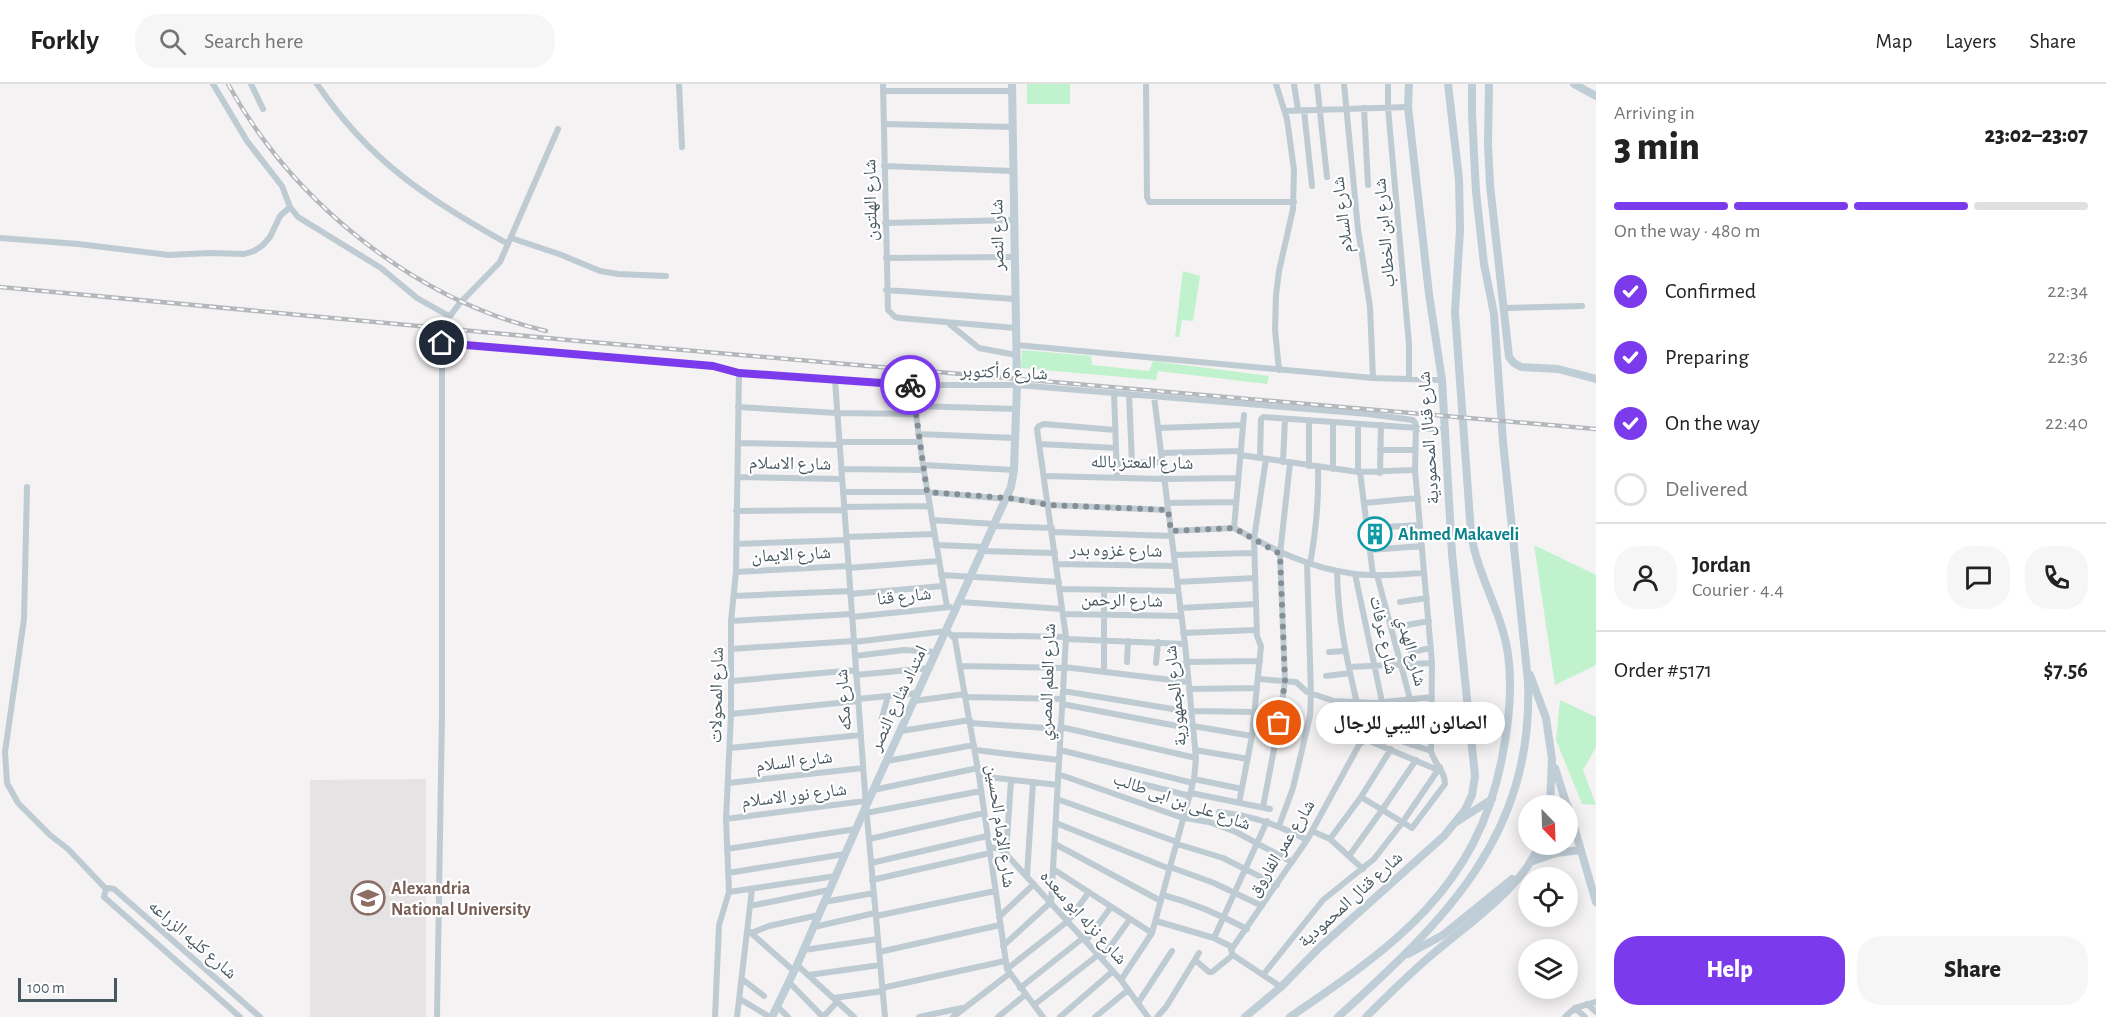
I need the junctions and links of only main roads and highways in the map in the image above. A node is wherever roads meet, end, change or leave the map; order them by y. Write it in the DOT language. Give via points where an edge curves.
graph roads {
  1 [pos="1409,84"];
  2 [pos="1448,84"];
  3 [pos="1472,84"];
  4 [pos="1489,84"];
  5 [pos="1574,84"];
  6 [pos="1012,88"];
  7 [pos="1596,96"];
  8 [pos="1473,144"];
  9 [pos="1488,144"];
  10 [pos="1596,379"];
  11 [pos="1017,385"];
  12 [pos="1526,665"];
  13 [pos="1552,759"];
  14 [pos="1550,795"];
  15 [pos="1563,795"];
  16 [pos="1493,799"];
  17 [pos="1457,822"];
  18 [pos="1578,841"];
  19 [pos="1581,850"];
  20 [pos="1535,855"];
  21 [pos="1533,861"];
  22 [pos="1596,902"];
  23 [pos="1405,955"];
  24 [pos="771,1017"];
  25 [pos="1245,1017"];
  26 [pos="1290,1017"];
  27 [pos="1338,1017"];
  28 [pos="1366,1017"];
  1 -- 17 [label="main road, شارع قنال المحمودية" via="1408,107 1442,380 1452,554 1475,776 1472,795"];
  2 -- 16 [label="main road, شارع قنال المحمودية" via="1459,179 1455,312 1471,532 1476,558 1502,628 1511,679 1509,724"];
  3 -- 8 [label="main road"];
  4 -- 9 [label="main road"];
  5 -- 7 [label="main road"];
  6 -- 11 [label="main road, شارع النصر"];
  8 -- 9 [label="main road"];
  8 -- 12 [label="main road" via="1484,264 1494,314"];
  9 -- 10 [label="main road" via="1509,357 1525,367 1558,369"];
  11 -- 24 [label="main road, امتداد شارع النصر" via="1014,470 1007,499"];
  12 -- 13 [label="main road" via="1546,718"];
  12 -- 23 [label="main road" via="1525,749 1507,815 1470,881"];
  13 -- 14 [label="main road"];
  13 -- 15 [label="main road"];
  16 -- 17 [label="main road"];
  16 -- 26 [label="main road, شارع قنال المحمودية" via="1461,865 1424,912 1363,967"];
  17 -- 25 [label="main road, شارع قنال المحمودية"];
  18 -- 19 [label="main road"];
  19 -- 21 [label="main road"];
  19 -- 22 [label="main road"];
  20 -- 21 [label="main road"];
  21 -- 23 [label="main road" via="1443,935"];
  21 -- 28 [label="main road" via="1514,885"];
  23 -- 27 [label="main road"];
}
